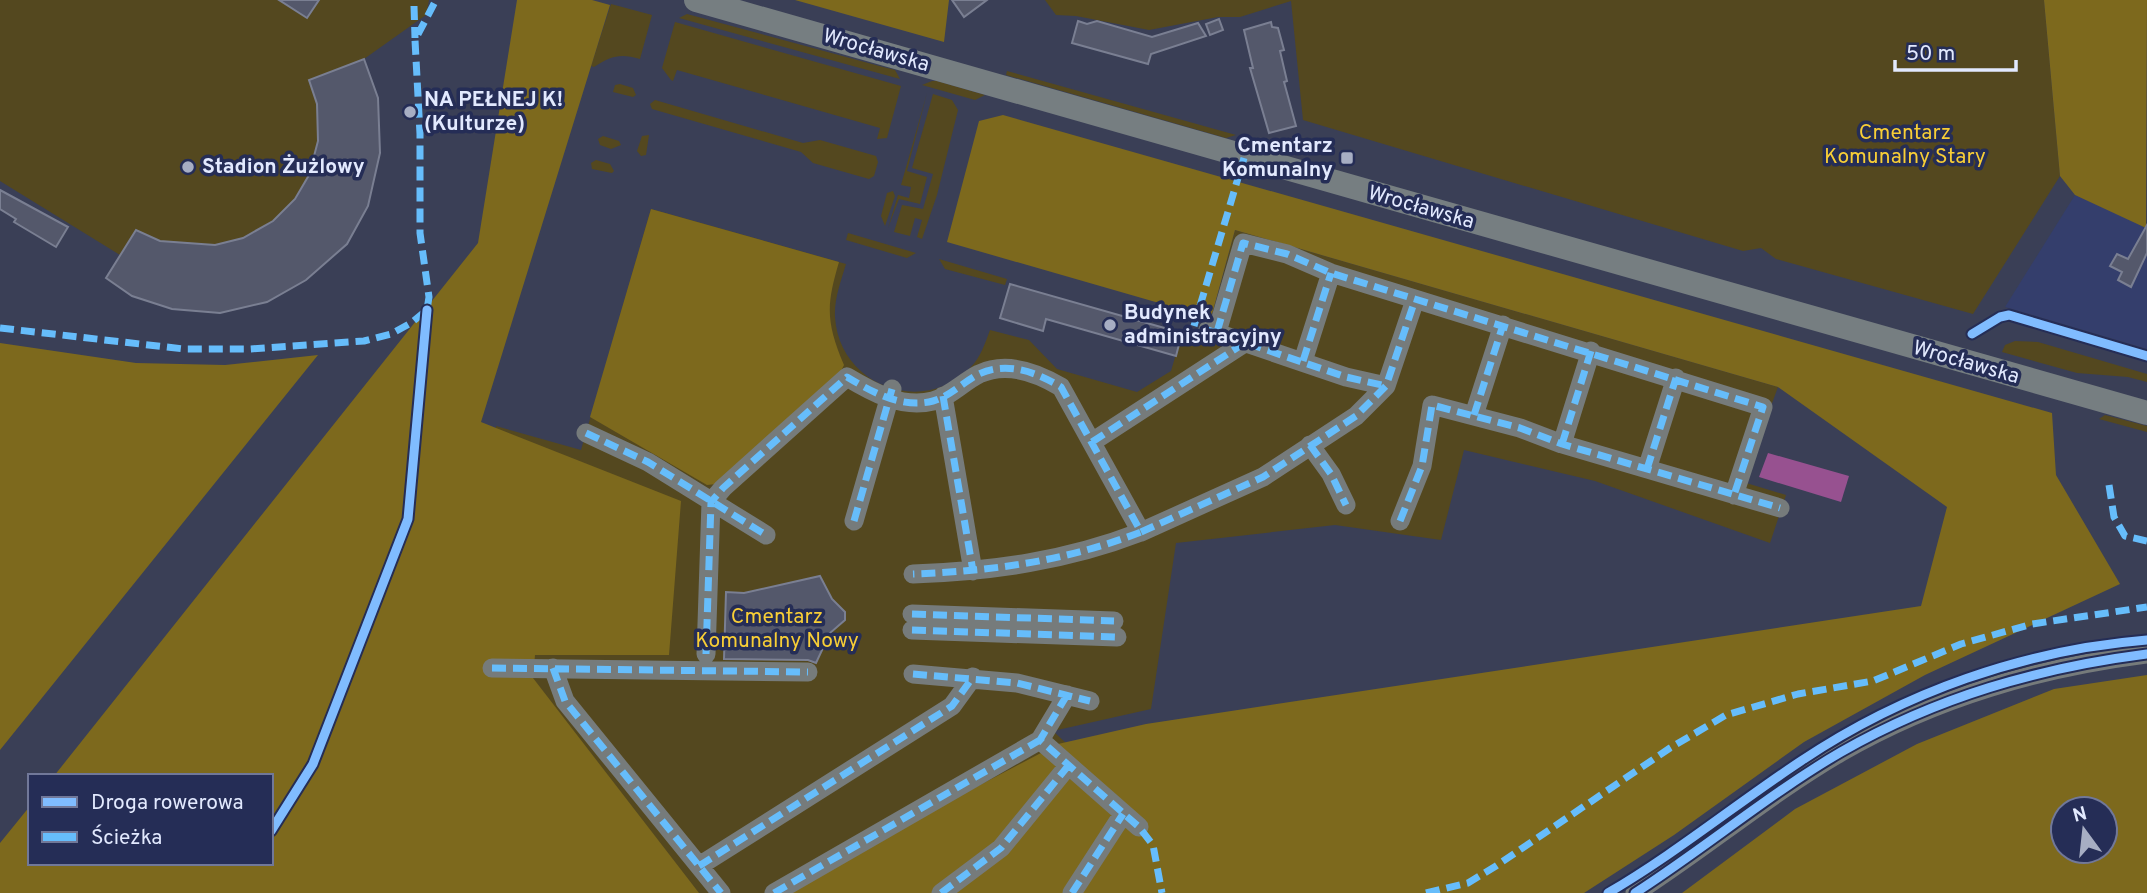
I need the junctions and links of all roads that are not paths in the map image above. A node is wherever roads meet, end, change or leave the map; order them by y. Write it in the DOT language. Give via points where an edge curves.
graph roads {
  1 [pos="696,0"];
  2 [pos="1331,273"];
  3 [pos="1415,300"];
  4 [pos="1503,325"];
  5 [pos="1247,342"];
  6 [pos="1591,351"];
  7 [pos="1303,361"];
  8 [pos="1676,379"];
  9 [pos="1386,386"];
  10 [pos="896,395"];
  11 [pos="943,396"];
  12 [pos="2147,413"];
  13 [pos="1474,415"];
  14 [pos="586,433"];
  15 [pos="1092,442"];
  16 [pos="1562,444"];
  17 [pos="1310,445"];
  18 [pos="1647,469"];
  19 [pos="1734,495"];
  20 [pos="711,502"];
  21 [pos="1346,505"];
  22 [pos="1780,508"];
  23 [pos="1400,521"];
  24 [pos="853,522"];
  25 [pos="1141,532"];
  26 [pos="766,535"];
  27 [pos="974,571"];
  28 [pos="913,574"];
  29 [pos="912,622"];
  30 [pos="1115,629"];
  31 [pos="706,654"];
  32 [pos="2147,654"];
  33 [pos="492,668"];
  34 [pos="553,668"];
  35 [pos="808,672"];
  36 [pos="913,674"];
  37 [pos="973,677"];
  38 [pos="1067,695"];
  39 [pos="1090,701"];
  40 [pos="1040,740"];
  41 [pos="1068,766"];
  42 [pos="1123,814"];
  43 [pos="1139,827"];
  44 [pos="699,866"];
  45 [pos="721,893"];
  46 [pos="774,893"];
  47 [pos="941,893"];
  48 [pos="1072,893"];
  49 [pos="1635,893"];
  1 -- 12 [label="main road, Wrocławska"];
  2 -- 3 [label="street"];
  2 -- 5 [label="street" via="1287,254 1243,243 1212,331"];
  2 -- 7 [label="street"];
  3 -- 4 [label="street"];
  3 -- 9 [label="street"];
  4 -- 6 [label="street"];
  4 -- 13 [label="street"];
  5 -- 7 [label="street"];
  5 -- 15 [label="street"];
  6 -- 8 [label="street"];
  6 -- 16 [label="street"];
  7 -- 9 [label="street"];
  8 -- 18 [label="street"];
  8 -- 19 [label="street" via="1763,407"];
  9 -- 17 [label="street" via="1356,416"];
  10 -- 11 [label="street" via="932,401"];
  10 -- 20 [label="street" via="846,377"];
  10 -- 24 [label="street"];
  11 -- 15 [label="street" via="980,374 1008,368 1038,373 1060,387"];
  11 -- 27 [label="street"];
  13 -- 16 [label="street"];
  13 -- 23 [label="street" via="1432,405 1422,466"];
  14 -- 20 [label="street" via="648,461"];
  15 -- 25 [label="street"];
  16 -- 18 [label="street"];
  17 -- 21 [label="street"];
  17 -- 25 [label="street" via="1263,477"];
  18 -- 19 [label="street"];
  19 -- 22 [label="street"];
  20 -- 26 [label="street"];
  20 -- 31 [label="street"];
  25 -- 27 [label="street" via="1058,558"];
  27 -- 28 [label="street"];
  29 -- 30 [label="street"];
  32 -- 49 [label="street" via="2010,679 1892,725 1817,767"];
  33 -- 34 [label="street"];
  34 -- 35 [label="street"];
  34 -- 44 [label="street" via="565,701"];
  36 -- 37 [label="street"];
  37 -- 38 [label="street"];
  37 -- 44 [label="street" via="952,706"];
  38 -- 39 [label="street"];
  38 -- 40 [label="street"];
  40 -- 41 [label="street"];
  40 -- 46 [label="street"];
  41 -- 42 [label="street"];
  41 -- 47 [label="street" via="1002,848"];
  42 -- 43 [label="street"];
  42 -- 48 [label="street"];
  44 -- 45 [label="street"];
}
